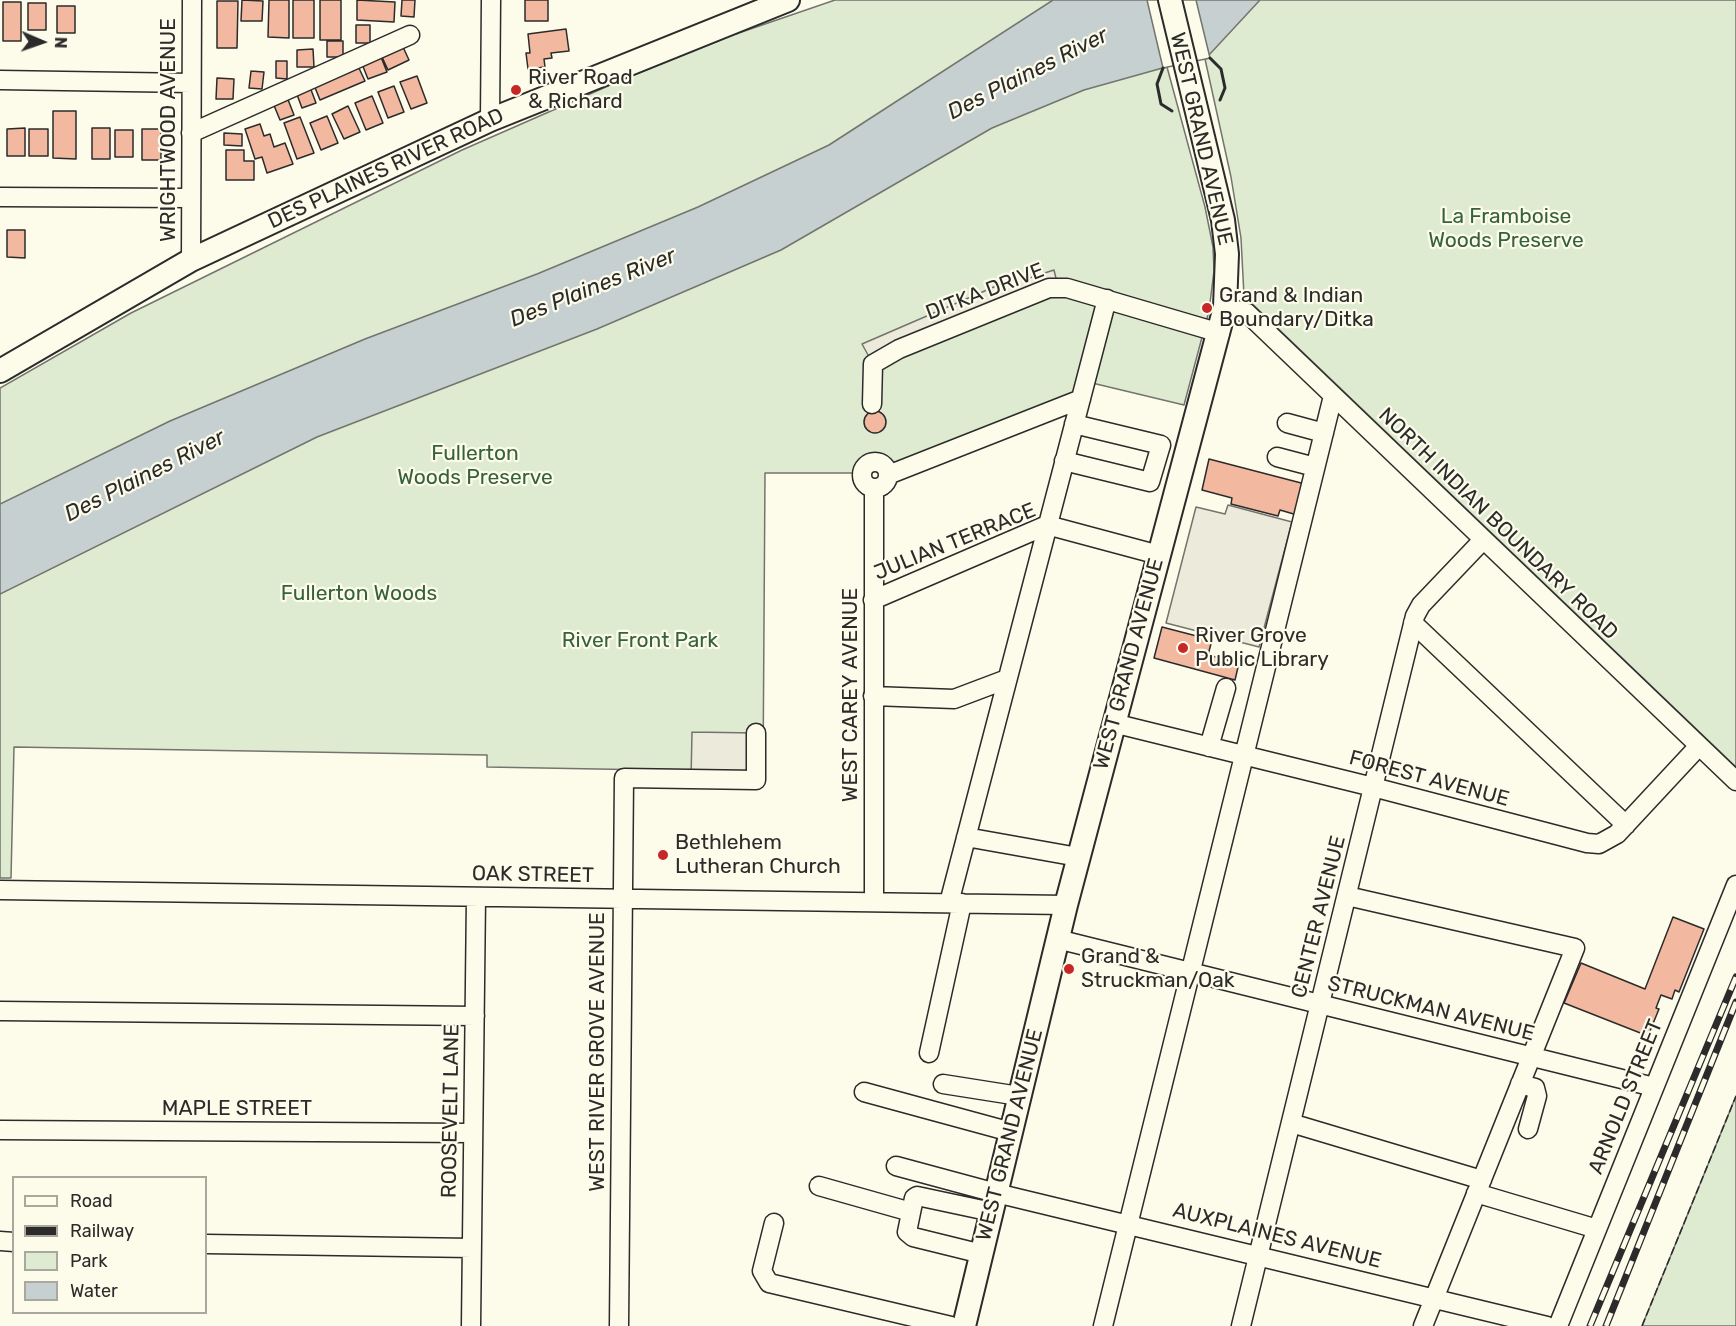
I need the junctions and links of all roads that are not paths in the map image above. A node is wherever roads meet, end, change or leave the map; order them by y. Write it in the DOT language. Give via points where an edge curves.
graph roads {
  1 [pos="192,0"];
  2 [pos="491,0"];
  3 [pos="788,0"];
  4 [pos="1170,0"];
  5 [pos="410,35"];
  6 [pos="0,80"];
  7 [pos="192,83"];
  8 [pos="490,120"];
  9 [pos="191,133"];
  10 [pos="0,197"];
  11 [pos="191,198"];
  12 [pos="191,260"];
  13 [pos="1107,298"];
  14 [pos="1225,307"];
  15 [pos="1220,333"];
  16 [pos="0,370"];
  17 [pos="1333,396"];
  18 [pos="1080,399"];
  19 [pos="872,404"];
  20 [pos="1287,423"];
  21 [pos="1074,424"];
  22 [pos="1324,433"];
  23 [pos="1277,457"];
  24 [pos="1064,461"];
  25 [pos="1315,467"];
  26 [pos="1047,525"];
  27 [pos="1482,541"];
  28 [pos="1158,555"];
  29 [pos="873,600"];
  30 [pos="1413,623"];
  31 [pos="1007,679"];
  32 [pos="1226,688"];
  33 [pos="873,696"];
  34 [pos="1113,723"];
  35 [pos="756,733"];
  36 [pos="1209,747"];
  37 [pos="1698,747"];
  38 [pos="1243,755"];
  39 [pos="1736,781"];
  40 [pos="1373,787"];
  41 [pos="1626,825"];
  42 [pos="966,837"];
  43 [pos="1078,858"];
  44 [pos="1736,885"];
  45 [pos="0,890"];
  46 [pos="1347,896"];
  47 [pos="476,897"];
  48 [pos="621,899"];
  49 [pos="874,902"];
  50 [pos="956,903"];
  51 [pos="1066,905"];
  52 [pos="1057,939"];
  53 [pos="1191,973"];
  54 [pos="1321,1005"];
  55 [pos="0,1011"];
  56 [pos="475,1016"];
  57 [pos="929,1053"];
  58 [pos="1531,1056"];
  59 [pos="943,1084"];
  60 [pos="1520,1084"];
  61 [pos="1654,1087"];
  62 [pos="864,1092"];
  63 [pos="1019,1096"];
  64 [pos="1292,1123"];
  65 [pos="1527,1129"];
  66 [pos="0,1130"];
  67 [pos="1011,1132"];
  68 [pos="474,1133"];
  69 [pos="896,1166"];
  70 [pos="819,1186"];
  71 [pos="1479,1186"];
  72 [pos="994,1202"];
  73 [pos="911,1212"];
  74 [pos="774,1222"];
  75 [pos="1127,1224"];
  76 [pos="1597,1229"];
  77 [pos="207,1244"];
  78 [pos="472,1248"];
  79 [pos="982,1254"];
  80 [pos="1259,1254"];
  81 [pos="1434,1298"];
  82 [pos="471,1326"];
  83 [pos="619,1326"];
  84 [pos="951,1326"];
  85 [pos="964,1326"];
  86 [pos="1103,1326"];
  87 [pos="1241,1326"];
  88 [pos="1423,1326"];
  89 [pos="1547,1326"];
  90 [pos="1558,1326"];
  1 -- 7 [label="street, WRIGHTWOOD AVENUE"];
  2 -- 8 [label="street"];
  3 -- 8 [label="main road, DES PLAINES RIVER ROAD"];
  4 -- 14 [label="main road, WEST GRAND AVENUE" via="1223,220 1227,254"];
  5 -- 9 [label="street"];
  6 -- 7 [label="street"];
  7 -- 9 [label="street, WRIGHTWOOD AVENUE"];
  8 -- 12 [label="main road, DES PLAINES RIVER ROAD"];
  9 -- 11 [label="street, WRIGHTWOOD AVENUE"];
  10 -- 11 [label="street"];
  11 -- 12 [label="street, WRIGHTWOOD AVENUE"];
  12 -- 16 [label="main road, DES PLAINES RIVER ROAD"];
  13 -- 15 [label="street, DITKA DRIVE"];
  13 -- 18 [label="street"];
  13 -- 19 [label="street, DITKA DRIVE" via="1067,288 1049,288 920,340 873,364"];
  14 -- 15 [label="main road, WEST GRAND AVENUE"];
  14 -- 17 [label="street, NORTH INDIAN BOUNDARY ROAD" via="1246,313"];
  15 -- 28 [label="main road, WEST GRAND AVENUE"];
  17 -- 22 [label="street"];
  17 -- 27 [label="street, NORTH INDIAN BOUNDARY ROAD"];
  18 -- 21 [label="street"];
  18 -- 29 [label="street, WEST CAREY AVENUE" via="888,475 882,486 873,488"];
  20 -- 22 [label="street"];
  21 -- 24 [label="street"];
  21 -- 24 [label="street" via="1161,445 1150,482"];
  22 -- 25 [label="street"];
  23 -- 25 [label="street"];
  24 -- 26 [label="street"];
  25 -- 38 [label="street"];
  26 -- 28 [label="street, JULIAN TERRACE"];
  26 -- 29 [label="street, JULIAN TERRACE"];
  26 -- 31 [label="street"];
  27 -- 30 [label="street, CENTER AVENUE" via="1421,605"];
  27 -- 37 [label="street, NORTH INDIAN BOUNDARY ROAD"];
  28 -- 34 [label="main road, WEST GRAND AVENUE"];
  29 -- 33 [label="street, WEST CAREY AVENUE"];
  30 -- 40 [label="street, CENTER AVENUE"];
  30 -- 41 [label="street"];
  31 -- 33 [label="street" via="954,699"];
  31 -- 42 [label="street"];
  32 -- 36 [label="street"];
  33 -- 49 [label="street, WEST CAREY AVENUE"];
  34 -- 36 [label="street, FOREST AVENUE"];
  34 -- 43 [label="main road, WEST GRAND AVENUE"];
  35 -- 48 [label="street, WEST RIVER GROVE AVENUE" via="756,780 624,778"];
  36 -- 38 [label="street, FOREST AVENUE"];
  37 -- 39 [label="street, NORTH INDIAN BOUNDARY ROAD"];
  37 -- 41 [label="street, FOREST AVENUE"];
  38 -- 40 [label="street, FOREST AVENUE"];
  38 -- 53 [label="street"];
  40 -- 41 [label="street, FOREST AVENUE" via="1587,843 1608,840"];
  40 -- 46 [label="street, CENTER AVENUE"];
  42 -- 43 [label="street"];
  42 -- 50 [label="street"];
  43 -- 51 [label="main road, WEST GRAND AVENUE"];
  44 -- 61 [label="street, ARNOLD STREET"];
  45 -- 47 [label="street, OAK STREET"];
  46 -- 54 [label="street, CENTER AVENUE"];
  46 -- 58 [label="street" via="1575,948"];
  47 -- 48 [label="street, OAK STREET"];
  47 -- 56 [label="street, ROOSEVELT LANE"];
  48 -- 49 [label="street, OAK STREET"];
  48 -- 83 [label="street, WEST RIVER GROVE AVENUE"];
  49 -- 50 [label="street, OAK STREET"];
  50 -- 51 [label="street, OAK STREET"];
  50 -- 57 [label="street"];
  51 -- 52 [label="main road, WEST GRAND AVENUE"];
  52 -- 53 [label="street, STRUCKMAN AVENUE"];
  52 -- 63 [label="main road, WEST GRAND AVENUE"];
  53 -- 54 [label="street, STRUCKMAN AVENUE"];
  53 -- 75 [label="street"];
  54 -- 58 [label="street, STRUCKMAN AVENUE"];
  54 -- 64 [label="street, CENTER AVENUE"];
  55 -- 56 [label="street"];
  56 -- 68 [label="street, ROOSEVELT LANE"];
  58 -- 60 [label="street"];
  58 -- 61 [label="street, STRUCKMAN AVENUE"];
  59 -- 63 [label="street"];
  60 -- 65 [label="street" via="1535,1088 1537,1096"];
  60 -- 71 [label="street"];
  61 -- 76 [label="street, ARNOLD STREET"];
  62 -- 67 [label="street"];
  63 -- 67 [label="main road, WEST GRAND AVENUE"];
  64 -- 71 [label="street"];
  64 -- 80 [label="street, CENTER AVENUE"];
  66 -- 68 [label="street, MAPLE STREET"];
  67 -- 72 [label="main road, WEST GRAND AVENUE"];
  68 -- 78 [label="street, ROOSEVELT LANE"];
  69 -- 72 [label="street"];
  70 -- 73 [label="street"];
  71 -- 76 [label="street"];
  71 -- 81 [label="street"];
  72 -- 73 [label="street" via="917,1196"];
  72 -- 75 [label="street, AUXPLAINES AVENUE"];
  72 -- 79 [label="main road, WEST GRAND AVENUE"];
  73 -- 79 [label="street" via="907,1232 913,1237"];
  74 -- 84 [label="street" via="762,1271 769,1283"];
  75 -- 80 [label="street, AUXPLAINES AVENUE"];
  75 -- 86 [label="street"];
  76 -- 90 [label="street, ARNOLD STREET"];
  77 -- 78 [label="street"];
  78 -- 82 [label="street, ROOSEVELT LANE"];
  79 -- 85 [label="main road, WEST GRAND AVENUE"];
  80 -- 81 [label="street, AUXPLAINES AVENUE"];
  80 -- 87 [label="street, CENTER AVENUE"];
  81 -- 88 [label="street"];
  81 -- 89 [label="street, AUXPLAINES AVENUE"];
}
